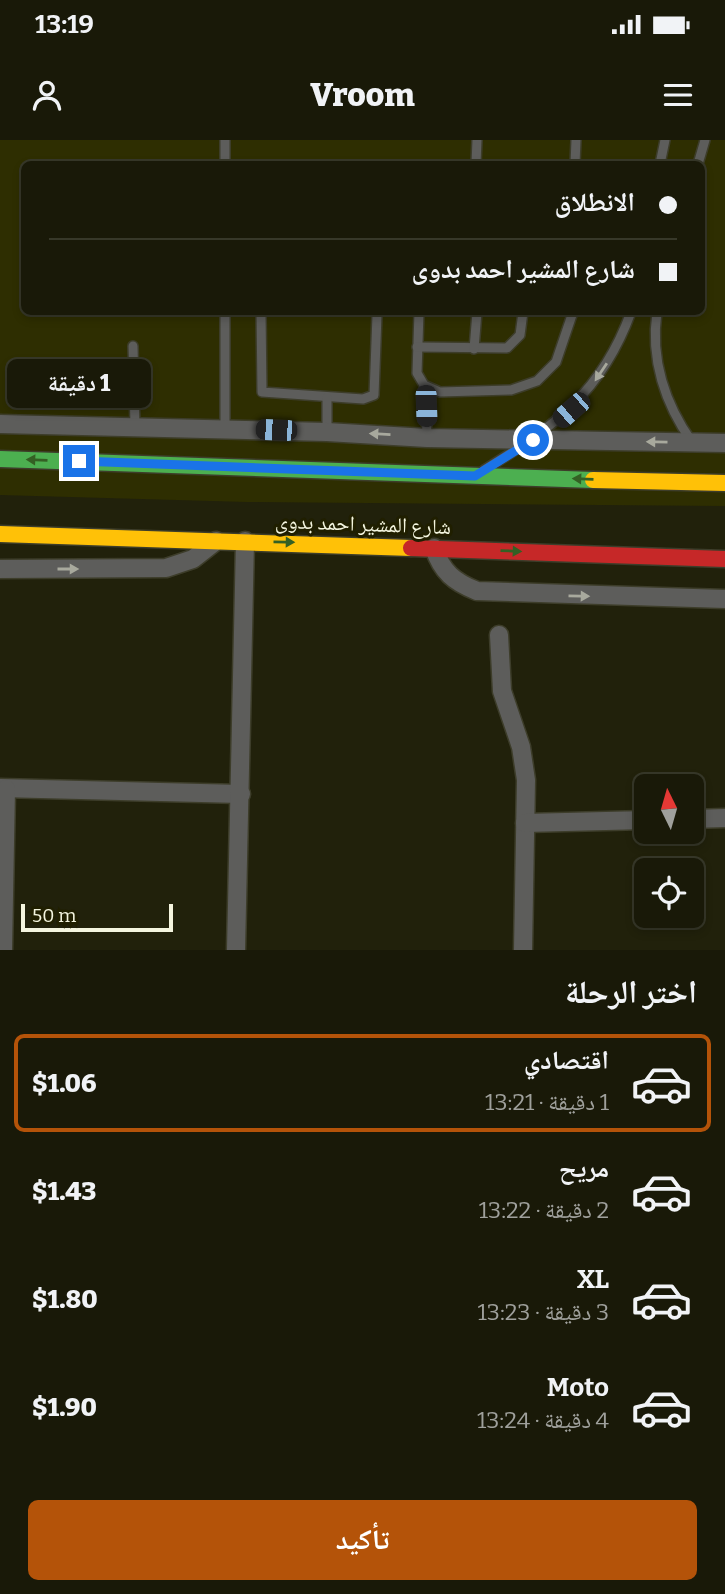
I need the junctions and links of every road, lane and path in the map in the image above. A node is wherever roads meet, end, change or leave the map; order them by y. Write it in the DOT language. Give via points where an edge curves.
graph roads {
  1 [pos="225,140"];
  2 [pos="477,140"];
  3 [pos="576,140"];
  4 [pos="665,140"];
  5 [pos="705,140"];
  6 [pos="225,161"];
  7 [pos="476,161"];
  8 [pos="575,161"];
  9 [pos="661,161"];
  10 [pos="699,161"];
  11 [pos="225,315"];
  12 [pos="261,315"];
  13 [pos="377,315"];
  14 [pos="419,315"];
  15 [pos="477,315"];
  16 [pos="523,315"];
  17 [pos="572,315"];
  18 [pos="630,315"];
  19 [pos="657,315"];
  20 [pos="133,346"];
  21 [pos="417,348"];
  22 [pos="474,349"];
  23 [pos="429,389"];
  24 [pos="327,398"];
  25 [pos="0,424"];
  26 [pos="135,426"];
  27 [pos="225,428"];
  28 [pos="327,432"];
  29 [pos="427,438"];
  30 [pos="533,440"];
  31 [pos="692,442"];
  32 [pos="725,443"];
  33 [pos="0,459"];
  34 [pos="475,476"];
  35 [pos="725,483"];
  36 [pos="0,534"];
  37 [pos="216,541"];
  38 [pos="245,541"];
  39 [pos="434,548"];
  40 [pos="725,559"];
  41 [pos="0,569"];
  42 [pos="725,598"];
  43 [pos="499,635"];
  44 [pos="3,788"];
  45 [pos="241,794"];
  46 [pos="725,818"];
  47 [pos="704,819"];
  48 [pos="634,820"];
  49 [pos="525,823"];
  50 [pos="3,950"];
  51 [pos="236,950"];
  52 [pos="523,950"];
  1 -- 6 [label="lane"];
  2 -- 7 [label="lane"];
  3 -- 8 [label="lane"];
  4 -- 9 [label="lane"];
  5 -- 10 [label="lane"];
  11 -- 27 [label="lane"];
  12 -- 24 [label="lane" via="262,392"];
  13 -- 24 [label="lane" via="374,395 363,400"];
  14 -- 21 [label="lane"];
  15 -- 22 [label="lane"];
  16 -- 22 [label="lane" via="520,335 512,345 501,350"];
  17 -- 23 [label="lane" via="556,362 537,382 511,390"];
  18 -- 30 [label="lane, one-way" via="614,352 587,392"];
  19 -- 31 [label="lane" via="662,383"];
  20 -- 26 [label="lane"];
  21 -- 22 [label="lane"];
  21 -- 23 [label="lane" via="417,373"];
  23 -- 29 [label="lane"];
  24 -- 28 [label="lane"];
  25 -- 26 [label="street"];
  26 -- 27 [label="street"];
  27 -- 28 [label="street"];
  29 -- 28 [label="street, one-way"];
  29 -- 30 [label="street"];
  31 -- 30 [label="street, one-way"];
  30 -- 34 [label="lane"];
  31 -- 32 [label="street"];
  34 -- 33 [label="street, one-way"];
  35 -- 34 [label="street, one-way"];
  36 -- 37 [label="street, شارع المشير احمد بدوى"];
  37 -- 38 [label="street, شارع المشير احمد بدوى"];
  41 -- 37 [label="street, one-way" via="166,568 193,559"];
  38 -- 39 [label="street, شارع المشير احمد بدوى, one-way"];
  38 -- 45 [label="street"];
  39 -- 40 [label="street, شارع المشير احمد بدوى, one-way"];
  39 -- 42 [label="street, one-way" via="441,568 477,592"];
  43 -- 49 [label="street" via="502,691 524,764"];
  44 -- 45 [label="street"];
  44 -- 50 [label="street"];
  45 -- 51 [label="street"];
  46 -- 47 [label="street"];
  48 -- 49 [label="street"];
  49 -- 52 [label="street"];
}
